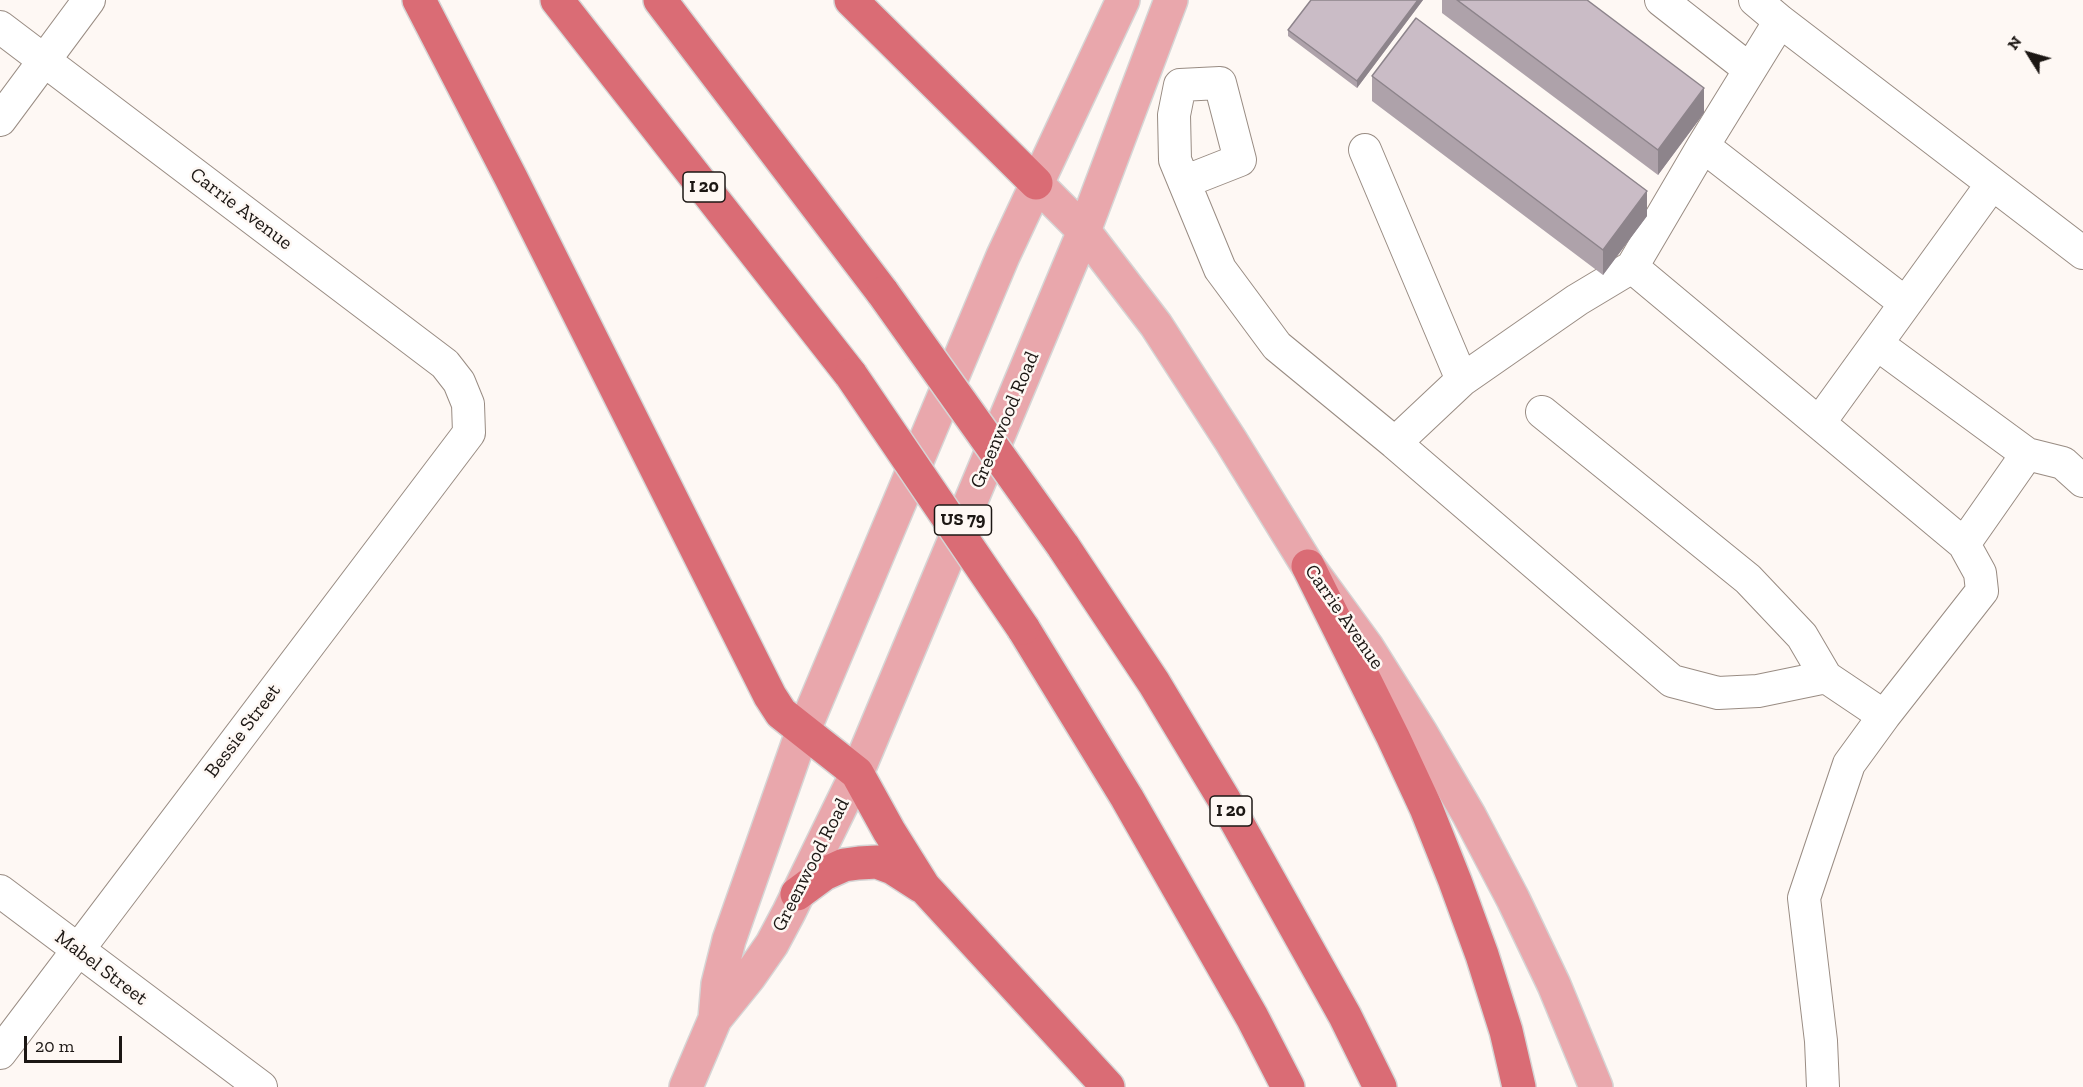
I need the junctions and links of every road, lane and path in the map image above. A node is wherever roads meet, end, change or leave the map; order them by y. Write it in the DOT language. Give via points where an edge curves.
graph roads {
  1 [pos="89,0"];
  2 [pos="419,0"];
  3 [pos="557,0"];
  4 [pos="660,0"];
  5 [pos="851,0"];
  6 [pos="1171,0"];
  7 [pos="1661,0"];
  8 [pos="1755,0"];
  9 [pos="1114,3"];
  10 [pos="1780,21"];
  11 [pos="0,27"];
  12 [pos="45,61"];
  13 [pos="1749,69"];
  14 [pos="0,120"];
  15 [pos="1703,146"];
  16 [pos="1365,150"];
  17 [pos="1184,182"];
  18 [pos="1036,183"];
  19 [pos="1992,184"];
  20 [pos="1084,231"];
  21 [pos="2083,253"];
  22 [pos="1632,267"];
  23 [pos="1905,303"];
  24 [pos="1877,344"];
  25 [pos="1462,380"];
  26 [pos="468,404"];
  27 [pos="1542,412"];
  28 [pos="1819,423"];
  29 [pos="1395,443"];
  30 [pos="2027,454"];
  31 [pos="2083,481"];
  32 [pos="1964,544"];
  33 [pos="1308,566"];
  34 [pos="1826,677"];
  35 [pos="1884,716"];
  36 [pos="804,730"];
  37 [pos="857,773"];
  38 [pos="924,887"];
  39 [pos="0,891"];
  40 [pos="797,894"];
  41 [pos="78,950"];
  42 [pos="715,1019"];
  43 [pos="0,1053"];
  44 [pos="261,1087"];
  45 [pos="686,1087"];
  46 [pos="1108,1087"];
  47 [pos="1288,1087"];
  48 [pos="1380,1087"];
  49 [pos="1519,1087"];
  50 [pos="1596,1087"];
  51 [pos="1823,1087"];
  1 -- 12 [label="street"];
  2 -- 36 [label="highway" via="770,696 781,713"];
  3 -- 47 [label="highway, I 20, bridge" via="851,375 1023,628 1127,798"];
  4 -- 48 [label="highway, I 20, bridge" via="884,293 1063,546 1154,683 1225,801 1345,1016"];
  5 -- 18 [label="highway"];
  6 -- 20 [label="main road, Greenwood Road / US 79"];
  7 -- 13 [label="street"];
  8 -- 10 [label="street"];
  9 -- 18 [label="main road, Greenwood Road / US 79"];
  10 -- 13 [label="street"];
  10 -- 19 [label="street"];
  11 -- 12 [label="street, Carrie Avenue"];
  12 -- 14 [label="street"];
  12 -- 26 [label="street, Carrie Avenue" via="445,364 459,382"];
  13 -- 15 [label="street"];
  15 -- 22 [label="street" via="1656,202"];
  15 -- 23 [label="street"];
  16 -- 25 [label="street"];
  17 -- 29 [label="street" via="1220,269 1277,346"];
  18 -- 20 [label="main road, Carrie Avenue"];
  18 -- 36 [label="main road, Greenwood Road / US 79"];
  19 -- 21 [label="street"];
  19 -- 23 [label="street"];
  20 -- 33 [label="main road, Carrie Avenue" via="1156,325"];
  20 -- 37 [label="main road, Greenwood Road / US 79"];
  22 -- 25 [label="street"];
  22 -- 28 [label="street"];
  23 -- 24 [label="street"];
  24 -- 28 [label="street"];
  24 -- 30 [label="street"];
  25 -- 29 [label="street"];
  26 -- 41 [label="street, Bessie Street" via="469,432"];
  27 -- 34 [label="street" via="1748,579 1802,636"];
  28 -- 32 [label="street"];
  29 -- 34 [label="street" via="1672,681 1718,693 1758,691"];
  30 -- 31 [label="street" via="2063,463"];
  30 -- 32 [label="street"];
  32 -- 35 [label="street" via="1980,573 1982,591"];
  33 -- 49 [label="highway" via="1426,808 1482,955"];
  33 -- 50 [label="main road, Carrie Avenue" via="1367,647 1469,815 1554,985"];
  34 -- 35 [label="street"];
  35 -- 51 [label="street" via="1849,764 1804,898"];
  36 -- 37 [label="highway"];
  36 -- 42 [label="main road, Greenwood Road / US 79" via="729,940 718,984"];
  37 -- 38 [label="highway"];
  37 -- 40 [label="main road, Greenwood Road / US 79"];
  38 -- 40 [label="highway" via="877,862 844,865"];
  38 -- 46 [label="highway"];
  39 -- 41 [label="street, Mabel Street"];
  40 -- 42 [label="main road, Greenwood Road / US 79" via="772,944"];
  41 -- 43 [label="street, Bessie Street"];
  41 -- 44 [label="street, Mabel Street"];
  42 -- 45 [label="main road, Greenwood Road / US 79"];
}
